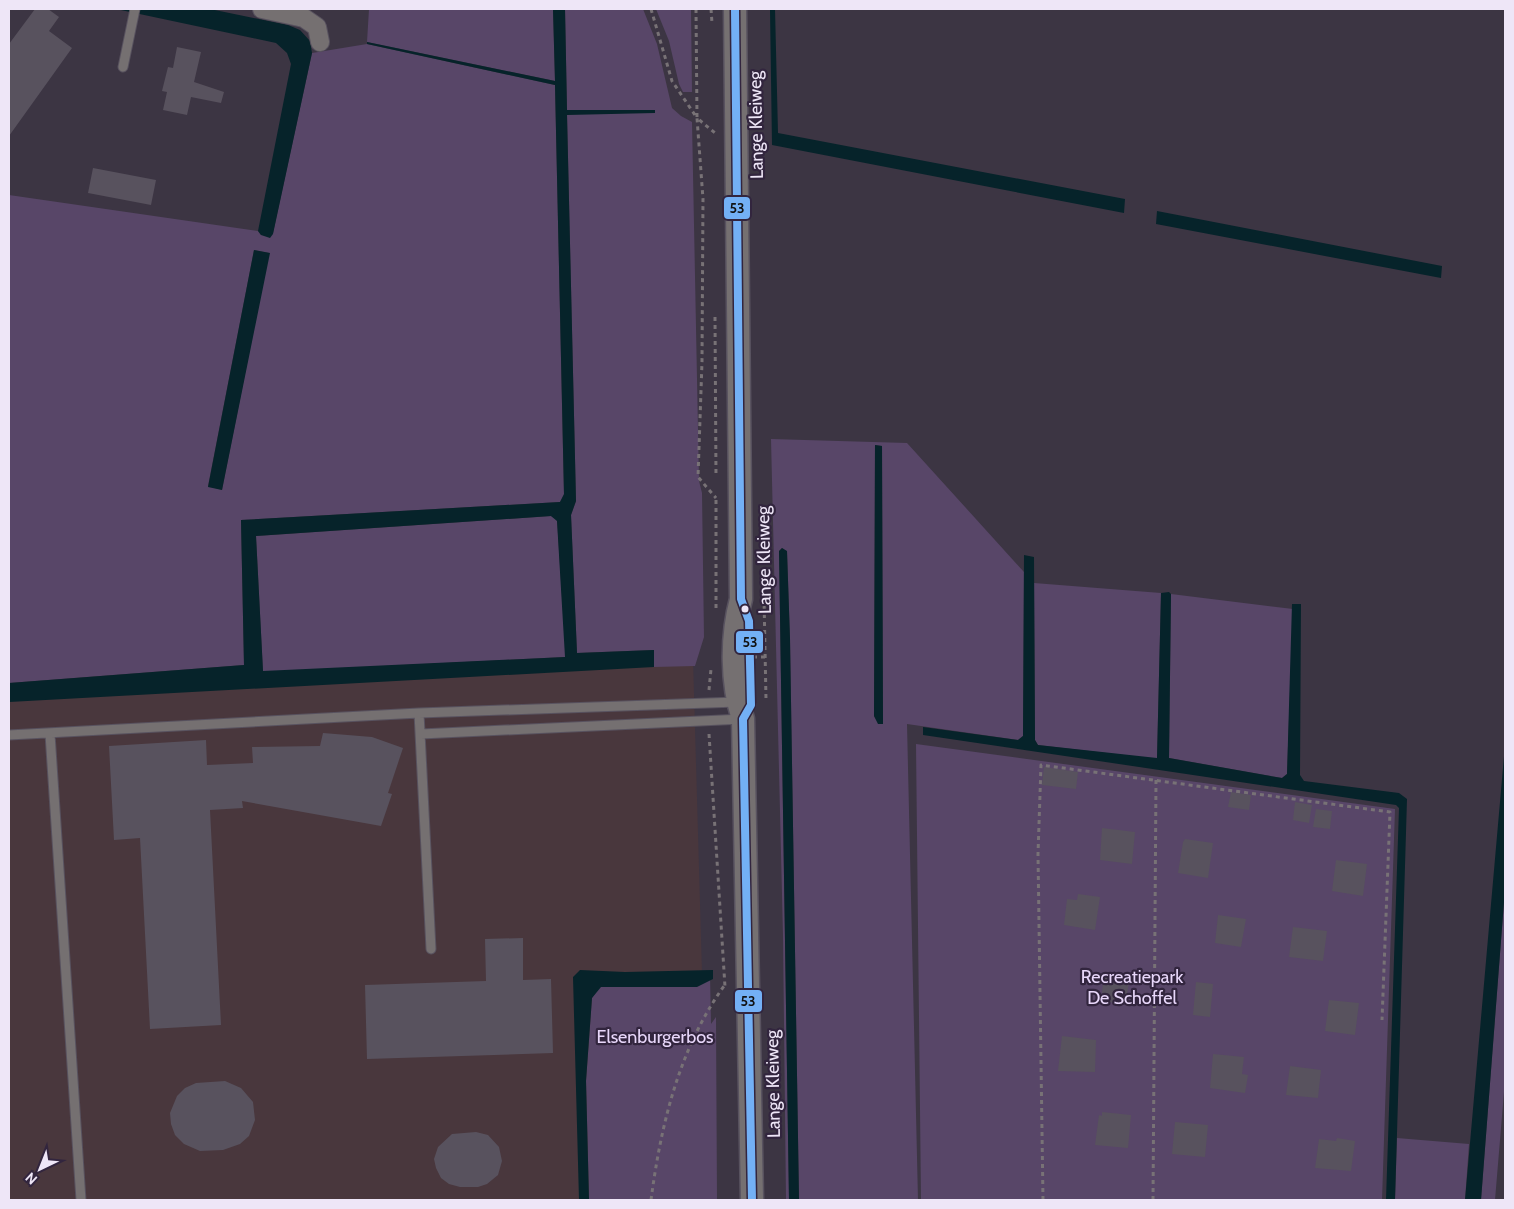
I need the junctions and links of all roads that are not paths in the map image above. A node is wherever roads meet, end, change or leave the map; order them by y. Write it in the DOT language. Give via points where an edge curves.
graph roads {
  1 [pos="262,9"];
  2 [pos="735,9"];
  3 [pos="134,12"];
  4 [pos="320,42"];
  5 [pos="123,67"];
  6 [pos="749,707"];
  7 [pos="419,713"];
  8 [pos="50,734"];
  9 [pos="421,734"];
  10 [pos="9,735"];
  11 [pos="431,949"];
  12 [pos="81,1200"];
  13 [pos="752,1200"];
  1 -- 4 [label="street" via="304,18 317,27"];
  2 -- 6 [label="street, Lange Kleiweg" via="741,599 749,621"];
  3 -- 5 [label="lane"];
  6 -- 7 [label="lane" via="708,704"];
  6 -- 9 [label="lane" via="708,721"];
  6 -- 13 [label="street, Lange Kleiweg"];
  7 -- 8 [label="lane"];
  7 -- 9 [label="lane"];
  8 -- 10 [label="lane"];
  8 -- 12 [label="lane"];
  9 -- 11 [label="lane"];
}
